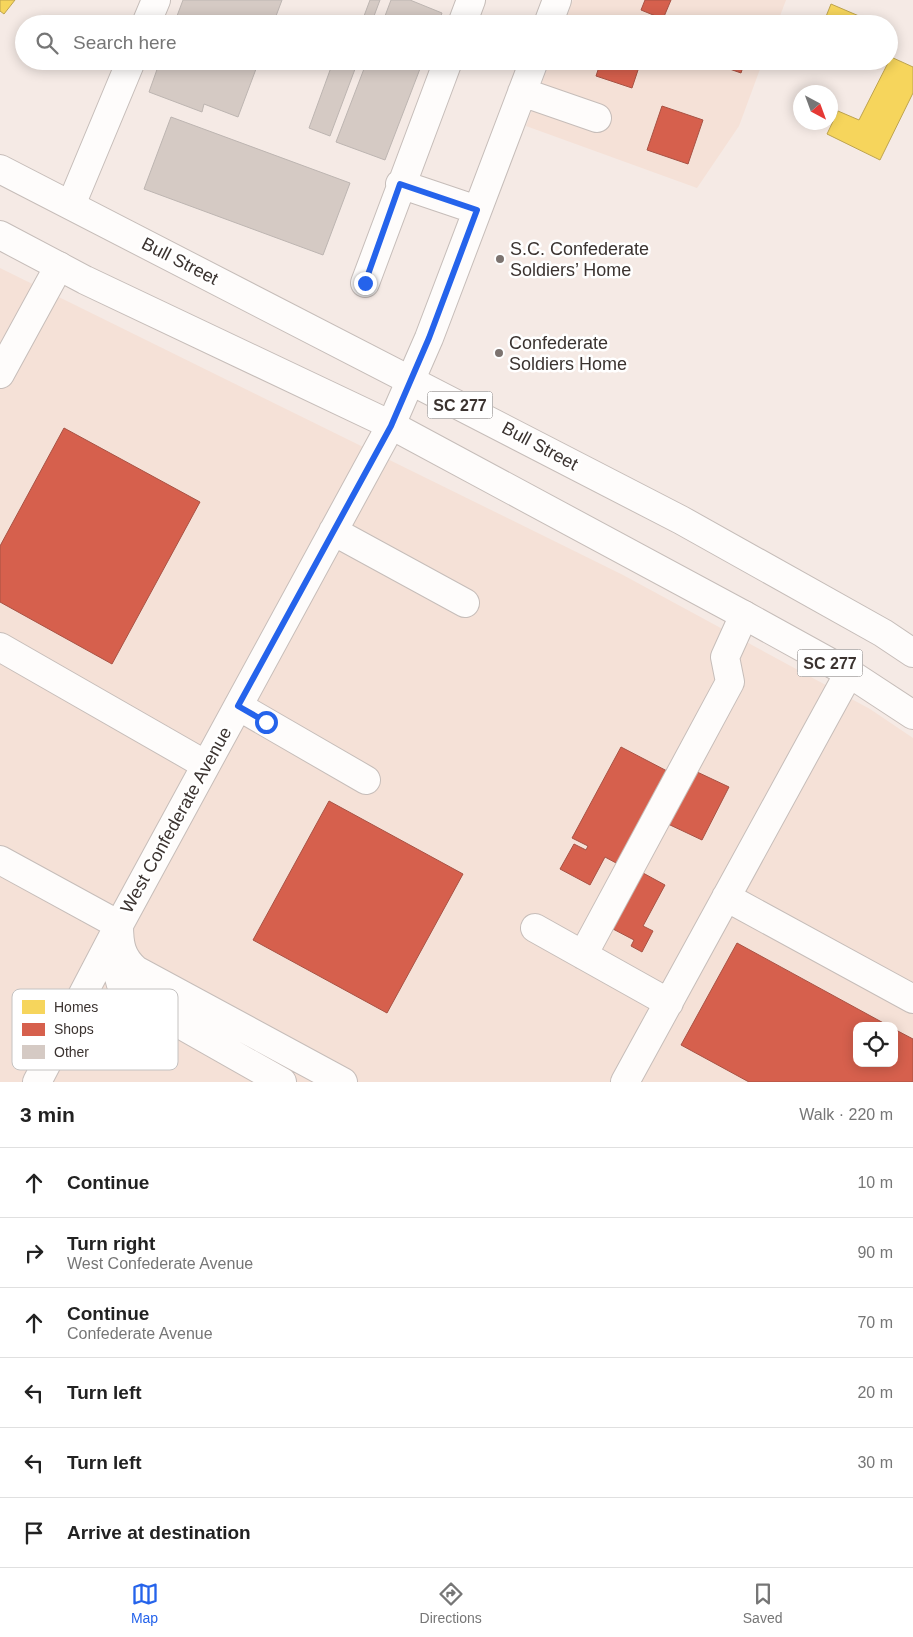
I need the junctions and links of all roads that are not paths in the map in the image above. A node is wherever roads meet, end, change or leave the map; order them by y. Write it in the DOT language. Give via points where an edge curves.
graph roads {
  1 [pos="156,0"];
  2 [pos="471,0"];
  3 [pos="557,0"];
  4 [pos="150,15"];
  5 [pos="465,15"];
  6 [pos="551,15"];
  7 [pos="127,70"];
  8 [pos="444,70"];
  9 [pos="531,70"];
  10 [pos="522,92"];
  11 [pos="597,118"];
  12 [pos="0,169"];
  13 [pos="400,184"];
  14 [pos="71,205"];
  15 [pos="477,210"];
  16 [pos="0,235"];
  17 [pos="59,266"];
  18 [pos="365,283"];
  19 [pos="0,374"];
  20 [pos="411,379"];
  21 [pos="391,426"];
  22 [pos="333,531"];
  23 [pos="465,603"];
  24 [pos="744,615"];
  25 [pos="0,647"];
  26 [pos="913,653"];
  27 [pos="849,673"];
  28 [pos="238,706"];
  29 [pos="913,715"];
  30 [pos="206,765"];
  31 [pos="366,780"];
  32 [pos="0,860"];
  33 [pos="726,897"];
  34 [pos="119,925"];
  35 [pos="535,928"];
  36 [pos="583,955"];
  37 [pos="124,956"];
  38 [pos="86,989"];
  39 [pos="123,989"];
  40 [pos="171,989"];
  41 [pos="178,993"];
  42 [pos="913,999"];
  43 [pos="669,1003"];
  44 [pos="178,1023"];
  45 [pos="43,1070"];
  46 [pos="37,1082"];
  47 [pos="282,1082"];
  48 [pos="343,1082"];
  49 [pos="625,1082"];
  1 -- 4 [label="main road"];
  2 -- 5 [label="main road"];
  3 -- 6 [label="main road"];
  7 -- 14 [label="main road"];
  8 -- 13 [label="main road"];
  9 -- 10 [label="main road, West Confederate Avenue"];
  10 -- 11 [label="main road"];
  10 -- 15 [label="main road, West Confederate Avenue"];
  12 -- 14 [label="main road, Bull Street / SC 277"];
  13 -- 15 [label="main road"];
  13 -- 18 [label="main road"];
  14 -- 20 [label="main road, Bull Street / SC 277"];
  15 -- 20 [label="main road, West Confederate Avenue"];
  16 -- 17 [label="main road, SC 277"];
  17 -- 19 [label="main road"];
  17 -- 21 [label="main road, SC 277"];
  20 -- 21 [label="main road, West Confederate Avenue"];
  20 -- 26 [label="main road, Bull Street / SC 277" via="681,520"];
  21 -- 22 [label="main road, West Confederate Avenue"];
  21 -- 24 [label="main road, SC 277"];
  22 -- 23 [label="main road"];
  22 -- 28 [label="main road, West Confederate Avenue"];
  24 -- 27 [label="main road, SC 277"];
  24 -- 36 [label="main road" via="725,658 730,682"];
  25 -- 30 [label="main road"];
  27 -- 29 [label="main road, SC 277"];
  27 -- 33 [label="main road"];
  28 -- 30 [label="main road, West Confederate Avenue"];
  28 -- 31 [label="main road"];
  30 -- 34 [label="main road, West Confederate Avenue"];
  32 -- 34 [label="main road"];
  33 -- 42 [label="main road"];
  33 -- 43 [label="main road"];
  34 -- 37 [label="main road" via="120,947"];
  34 -- 38 [label="main road, West Confederate Avenue"];
  35 -- 36 [label="main road"];
  36 -- 43 [label="main road"];
  37 -- 39 [label="main road" via="118,978"];
  37 -- 40 [label="main road" via="136,970"];
  41 -- 48 [label="main road"];
  43 -- 49 [label="main road"];
  44 -- 47 [label="main road"];
  45 -- 46 [label="main road, West Confederate Avenue"];
}
